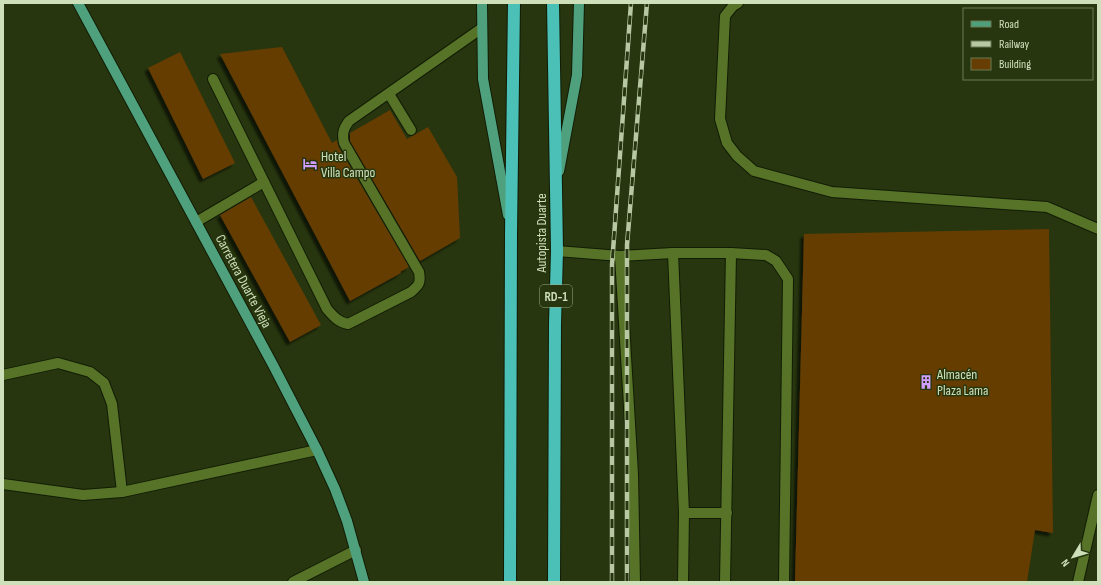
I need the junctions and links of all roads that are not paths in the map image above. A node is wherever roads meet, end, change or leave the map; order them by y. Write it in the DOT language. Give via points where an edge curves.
graph roads {
  1 [pos="78,3"];
  2 [pos="482,3"];
  3 [pos="578,3"];
  4 [pos="738,3"];
  5 [pos="514,6"];
  6 [pos="553,6"];
  7 [pos="482,28"];
  8 [pos="213,79"];
  9 [pos="389,94"];
  10 [pos="411,130"];
  11 [pos="264,182"];
  12 [pos="556,191"];
  13 [pos="196,222"];
  14 [pos="1098,229"];
  15 [pos="511,233"];
  16 [pos="557,251"];
  17 [pos="673,253"];
  18 [pos="732,253"];
  19 [pos="620,256"];
  20 [pos="3,375"];
  21 [pos="317,450"];
  22 [pos="3,484"];
  23 [pos="122,492"];
  24 [pos="1098,495"];
  25 [pos="684,513"];
  26 [pos="727,513"];
  27 [pos="356,550"];
  28 [pos="293,582"];
  29 [pos="364,582"];
  30 [pos="510,582"];
  31 [pos="554,582"];
  32 [pos="635,582"];
  33 [pos="683,582"];
  34 [pos="725,582"];
  35 [pos="784,582"];
  36 [pos="1078,582"];
  1 -- 13 [label="main road, Carretera Duarte Vieja"];
  2 -- 7 [label="main road"];
  3 -- 12 [label="main road" via="577,75"];
  4 -- 14 [label="street" via="725,16 720,119 727,143 754,171 832,192 1047,207"];
  5 -- 15 [label="highway"];
  6 -- 12 [label="highway, Autopista Duarte / RD-1"];
  7 -- 9 [label="street"];
  7 -- 15 [label="main road" via="483,79"];
  8 -- 11 [label="street"];
  9 -- 10 [label="street"];
  9 -- 11 [label="street" via="349,121 342,134 344,143 419,272 419,286 411,292 348,324 335,319 327,309"];
  11 -- 13 [label="street"];
  12 -- 16 [label="highway, Autopista Duarte / RD-1"];
  13 -- 21 [label="main road, Carretera Duarte Vieja"];
  15 -- 30 [label="highway"];
  16 -- 19 [label="street"];
  16 -- 31 [label="highway, Autopista Duarte / RD-1"];
  17 -- 18 [label="street"];
  17 -- 19 [label="street"];
  17 -- 25 [label="street"];
  18 -- 26 [label="street"];
  18 -- 35 [label="street" via="766,255 776,261 788,279"];
  19 -- 32 [label="street" via="633,474"];
  20 -- 23 [label="street" via="58,363 90,372 104,383 112,404"];
  21 -- 23 [label="street"];
  21 -- 27 [label="main road, Carretera Duarte Vieja" via="337,495"];
  22 -- 23 [label="street" via="83,495"];
  24 -- 36 [label="street"];
  25 -- 26 [label="street"];
  25 -- 33 [label="street"];
  26 -- 34 [label="street"];
  27 -- 28 [label="street"];
  27 -- 29 [label="main road, Carretera Duarte Vieja"];
}
